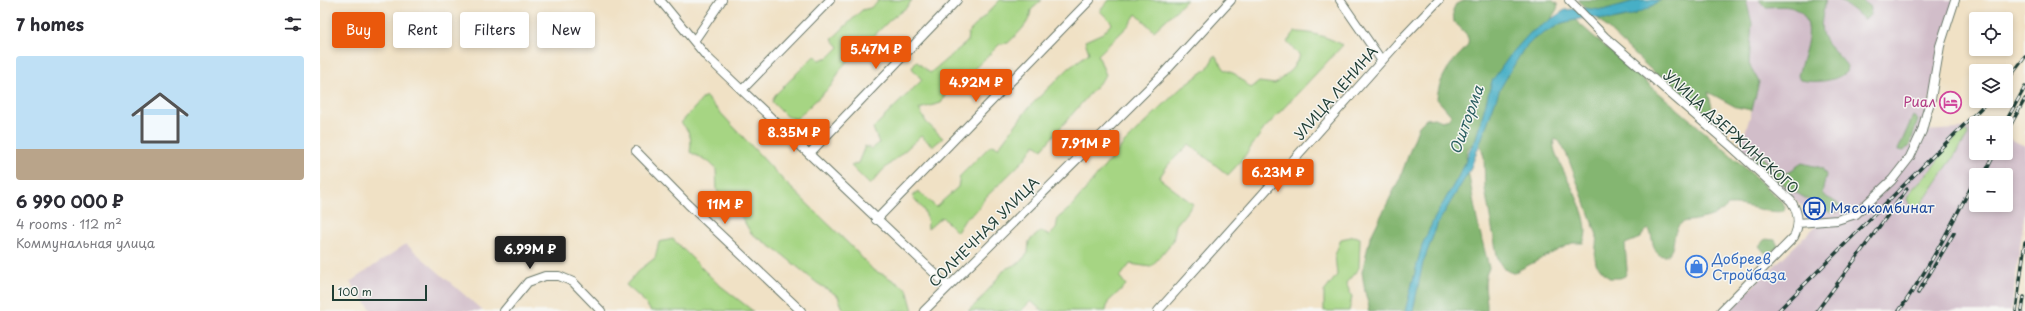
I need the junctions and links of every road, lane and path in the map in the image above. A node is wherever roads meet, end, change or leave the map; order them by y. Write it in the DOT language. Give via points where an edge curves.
graph roads {
  1 [pos="660,0"];
  2 [pos="722,0"];
  3 [pos="830,0"];
  4 [pos="957,0"];
  5 [pos="1090,0"];
  6 [pos="1231,0"];
  7 [pos="1340,0"];
  8 [pos="1437,0"];
  9 [pos="1569,0"];
  10 [pos="1955,0"];
  11 [pos="694,41"];
  12 [pos="1382,61"];
  13 [pos="742,90"];
  14 [pos="636,151"];
  15 [pos="809,154"];
  16 [pos="876,220"];
  17 [pos="1798,223"];
  18 [pos="948,286"];
  19 [pos="504,311"];
  20 [pos="601,311"];
  21 [pos="801,311"];
  22 [pos="924,311"];
  23 [pos="1158,311"];
  24 [pos="1721,311"];
  1 -- 11 [label="street"];
  2 -- 11 [label="street"];
  3 -- 13 [label="street"];
  4 -- 15 [label="street"];
  5 -- 16 [label="street"];
  6 -- 18 [label="street, СОЛНЕЧНАЯ УЛИЦА" via="1163,74"];
  7 -- 12 [label="street"];
  8 -- 12 [label="street, УЛИЦА ЛЕНИНА"];
  9 -- 17 [label="street, УЛИЦА ДЗЕРЖИНСКОГО" via="1591,24 1791,201 1798,214"];
  10 -- 17 [label="street" via="1940,46 1930,104 1922,131 1910,157 1892,180 1856,214 1837,220"];
  11 -- 13 [label="street"];
  12 -- 23 [label="street, УЛИЦА ЛЕНИНА"];
  13 -- 15 [label="street"];
  14 -- 21 [label="street"];
  15 -- 16 [label="street"];
  16 -- 18 [label="street"];
  17 -- 24 [label="street" via="1794,237 1788,245"];
  18 -- 22 [label="street, СОЛНЕЧНАЯ УЛИЦА"];
  19 -- 20 [label="street" via="528,282 545,276 559,276 573,282"];
}
